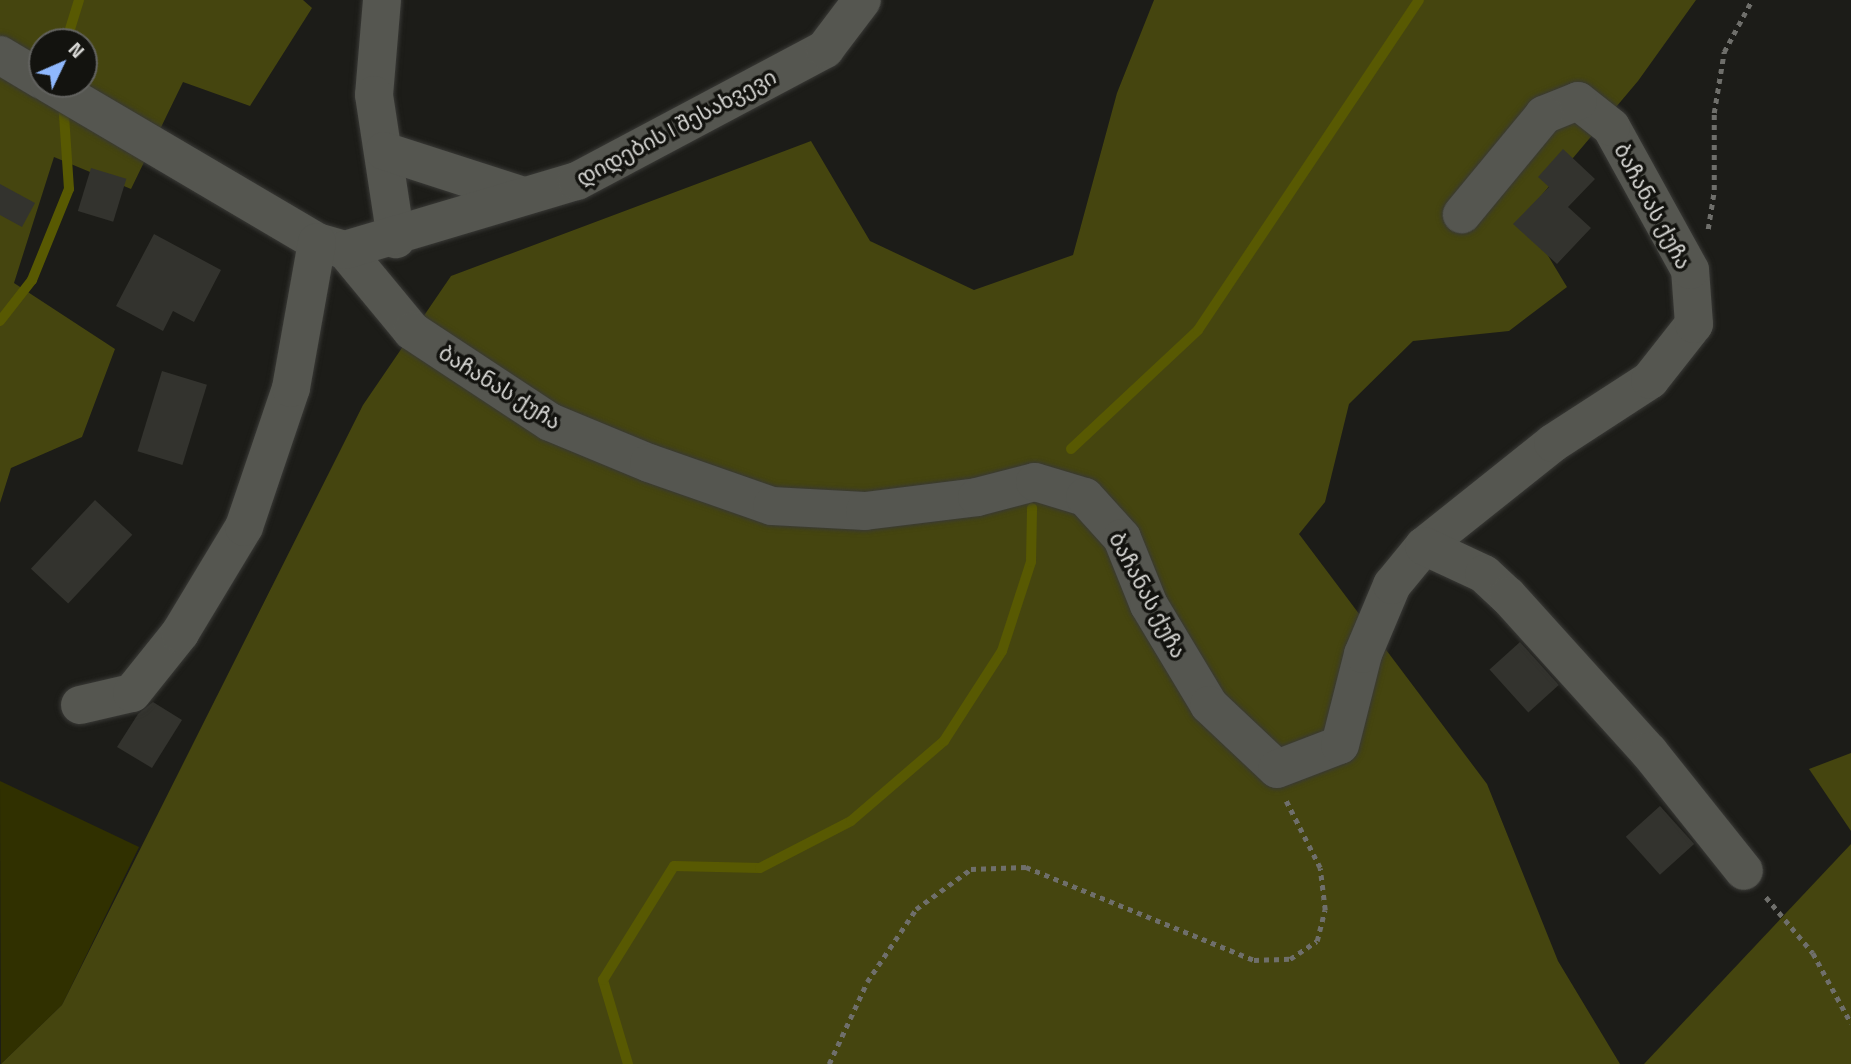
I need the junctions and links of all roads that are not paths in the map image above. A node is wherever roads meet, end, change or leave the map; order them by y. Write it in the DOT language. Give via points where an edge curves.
graph roads {
  1 [pos="382,0"];
  2 [pos="862,0"];
  3 [pos="0,55"];
  4 [pos="28,72"];
  5 [pos="73,98"];
  6 [pos="384,151"];
  7 [pos="523,196"];
  8 [pos="1462,214"];
  9 [pos="396,239"];
  10 [pos="331,246"];
  11 [pos="1424,546"];
  12 [pos="80,705"];
  13 [pos="1744,871"];
  1 -- 6 [label="street" via="374,95"];
  2 -- 7 [label="street, დიდების I შესახვევი" via="825,49 578,181"];
  3 -- 4 [label="street"];
  5 -- 10 [label="street, ბაჩანას ქუჩა"];
  6 -- 7 [label="street"];
  6 -- 9 [label="street"];
  7 -- 9 [label="street, დიდების I შესახვევი"];
  8 -- 11 [label="street, ბაჩანას ქუჩა" via="1544,115 1578,101 1611,127 1690,270 1694,324 1650,380 1553,443"];
  9 -- 10 [label="street, დიდების I შესახვევი"];
  10 -- 11 [label="street, ბაჩანას ქუჩა" via="412,331 550,422 772,506 866,511 977,497 1035,482 1085,497 1122,538 1149,605 1209,705 1277,769 1340,745 1363,654 1392,585"];
  10 -- 12 [label="street" via="291,388 244,527 180,633 132,693"];
  11 -- 13 [label="street" via="1484,574 1508,596 1649,752"];
}
